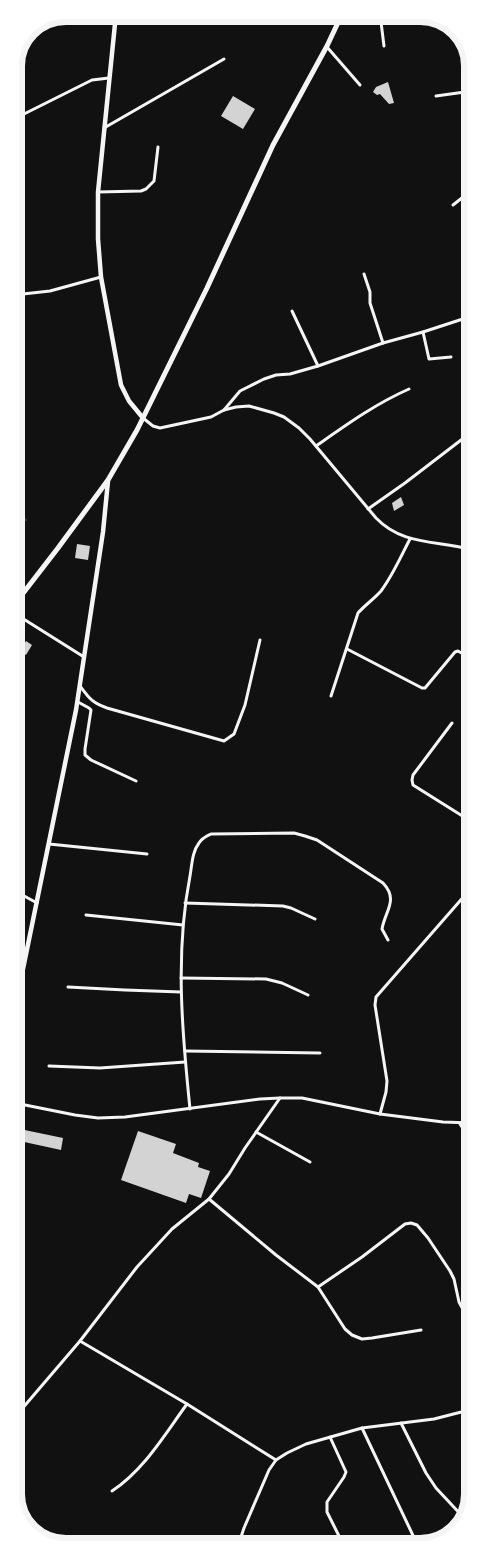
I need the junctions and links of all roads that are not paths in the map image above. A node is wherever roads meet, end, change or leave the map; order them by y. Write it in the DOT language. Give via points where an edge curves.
graph roads {
  1 [pos="115,22"];
  2 [pos="338,23"];
  3 [pos="381,23"];
  4 [pos="327,46"];
  5 [pos="384,46"];
  6 [pos="224,59"];
  7 [pos="109,78"];
  8 [pos="360,84"];
  9 [pos="464,92"];
  10 [pos="436,96"];
  11 [pos="22,115"];
  12 [pos="104,129"];
  13 [pos="158,147"];
  14 [pos="98,192"];
  15 [pos="464,196"];
  16 [pos="453,205"];
  17 [pos="364,274"];
  18 [pos="101,277"];
  19 [pos="22,294"];
  20 [pos="292,311"];
  21 [pos="464,319"];
  22 [pos="423,332"];
  23 [pos="383,343"];
  24 [pos="451,357"];
  25 [pos="318,366"];
  26 [pos="409,389"];
  27 [pos="224,410"];
  28 [pos="143,418"];
  29 [pos="464,439"];
  30 [pos="316,446"];
  31 [pos="108,480"];
  32 [pos="368,509"];
  33 [pos="410,538"];
  34 [pos="464,548"];
  35 [pos="22,595"];
  36 [pos="22,618"];
  37 [pos="260,640"];
  38 [pos="347,649"];
  39 [pos="464,654"];
  40 [pos="84,658"];
  41 [pos="80,686"];
  42 [pos="331,696"];
  43 [pos="78,702"];
  44 [pos="452,723"];
  45 [pos="136,781"];
  46 [pos="464,817"];
  47 [pos="49,844"];
  48 [pos="146,854"];
  49 [pos="22,894"];
  50 [pos="464,895"];
  51 [pos="37,902"];
  52 [pos="185,903"];
  53 [pos="86,915"];
  54 [pos="315,919"];
  55 [pos="183,925"];
  56 [pos="388,940"];
  57 [pos="22,974"];
  58 [pos="181,978"];
  59 [pos="68,986"];
  60 [pos="181,992"];
  61 [pos="308,995"];
  62 [pos="184,1051"];
  63 [pos="320,1053"];
  64 [pos="185,1062"];
  65 [pos="49,1066"];
  66 [pos="280,1098"];
  67 [pos="22,1104"];
  68 [pos="190,1109"];
  69 [pos="380,1114"];
  70 [pos="460,1123"];
  71 [pos="464,1123"];
  72 [pos="464,1129"];
  73 [pos="256,1132"];
  74 [pos="310,1162"];
  75 [pos="209,1199"];
  76 [pos="318,1287"];
  77 [pos="464,1311"];
  78 [pos="421,1330"];
  79 [pos="80,1341"];
  80 [pos="187,1404"];
  81 [pos="22,1409"];
  82 [pos="464,1412"];
  83 [pos="401,1423"];
  84 [pos="362,1428"];
  85 [pos="330,1437"];
  86 [pos="276,1460"];
  87 [pos="112,1491"];
  88 [pos="460,1514"];
  89 [pos="241,1538"];
  90 [pos="340,1538"];
  91 [pos="414,1538"];
  1 -- 7 [label="street"];
  2 -- 4 [label="main road"];
  3 -- 5 [label="street"];
  4 -- 8 [label="street"];
  4 -- 28 [label="main road" via="273,145"];
  6 -- 12 [label="street"];
  7 -- 11 [label="street" via="92,80"];
  7 -- 12 [label="street"];
  9 -- 10 [label="street"];
  12 -- 14 [label="street"];
  13 -- 14 [label="street" via="154,181 146,189"];
  14 -- 18 [label="street"];
  15 -- 16 [label="street"];
  17 -- 23 [label="street"];
  18 -- 19 [label="street" via="50,291"];
  18 -- 28 [label="street" via="122,384 129,401"];
  20 -- 25 [label="street"];
  21 -- 22 [label="street"];
  22 -- 23 [label="street"];
  22 -- 24 [label="street" via="429,359"];
  23 -- 25 [label="street"];
  25 -- 27 [label="street" via="264,379 240,391"];
  26 -- 30 [label="street" via="385,400"];
  27 -- 28 [label="street" via="211,417 160,428"];
  27 -- 30 [label="street" via="243,406 274,413 299,428"];
  28 -- 31 [label="main road"];
  29 -- 32 [label="street"];
  30 -- 32 [label="street"];
  31 -- 35 [label="main road"];
  31 -- 40 [label="street"];
  32 -- 33 [label="street" via="390,530"];
  33 -- 34 [label="street"];
  33 -- 38 [label="street" via="386,584 358,613"];
  36 -- 40 [label="street"];
  37 -- 41 [label="street" via="245,704 234,734 224,741 95,704"];
  38 -- 39 [label="street" via="422,688 426,688 455,652"];
  38 -- 42 [label="street"];
  40 -- 41 [label="street"];
  41 -- 43 [label="street"];
  43 -- 45 [label="street" via="91,710 84,749 86,755"];
  43 -- 47 [label="street"];
  44 -- 46 [label="street" via="412,780 413,785"];
  47 -- 48 [label="street"];
  47 -- 51 [label="street"];
  49 -- 51 [label="street"];
  50 -- 69 [label="street" via="376,997 387,1081"];
  51 -- 57 [label="street"];
  52 -- 54 [label="street" via="283,906"];
  52 -- 55 [label="street"];
  52 -- 56 [label="street" via="195,851 202,839 220,833 300,834 317,840 388,888 390,906 382,929"];
  53 -- 55 [label="street"];
  55 -- 58 [label="street"];
  58 -- 60 [label="street"];
  58 -- 61 [label="street" via="266,979"];
  59 -- 60 [label="street"];
  60 -- 62 [label="street"];
  62 -- 63 [label="street"];
  62 -- 64 [label="street"];
  64 -- 65 [label="street" via="109,1068"];
  64 -- 68 [label="street"];
  66 -- 68 [label="street"];
  66 -- 69 [label="street" via="302,1098"];
  66 -- 73 [label="street"];
  67 -- 68 [label="street" via="98,1118"];
  69 -- 70 [label="street"];
  70 -- 71 [label="street"];
  70 -- 72 [label="street"];
  73 -- 74 [label="street"];
  73 -- 75 [label="street"];
  75 -- 76 [label="street"];
  75 -- 79 [label="street" via="172,1229 137,1267"];
  76 -- 77 [label="street" via="405,1224 411,1223 428,1238 450,1271"];
  76 -- 78 [label="street" via="345,1329 357,1337 372,1338"];
  79 -- 80 [label="street"];
  79 -- 81 [label="street"];
  80 -- 86 [label="street"];
  80 -- 87 [label="street" via="138,1470"];
  82 -- 83 [label="street"];
  83 -- 84 [label="street"];
  83 -- 88 [label="street" via="426,1473"];
  84 -- 85 [label="street"];
  84 -- 91 [label="street"];
  85 -- 86 [label="street" via="306,1444"];
  85 -- 90 [label="street" via="346,1472 326,1506"];
  86 -- 89 [label="street" via="261,1485"];
}
